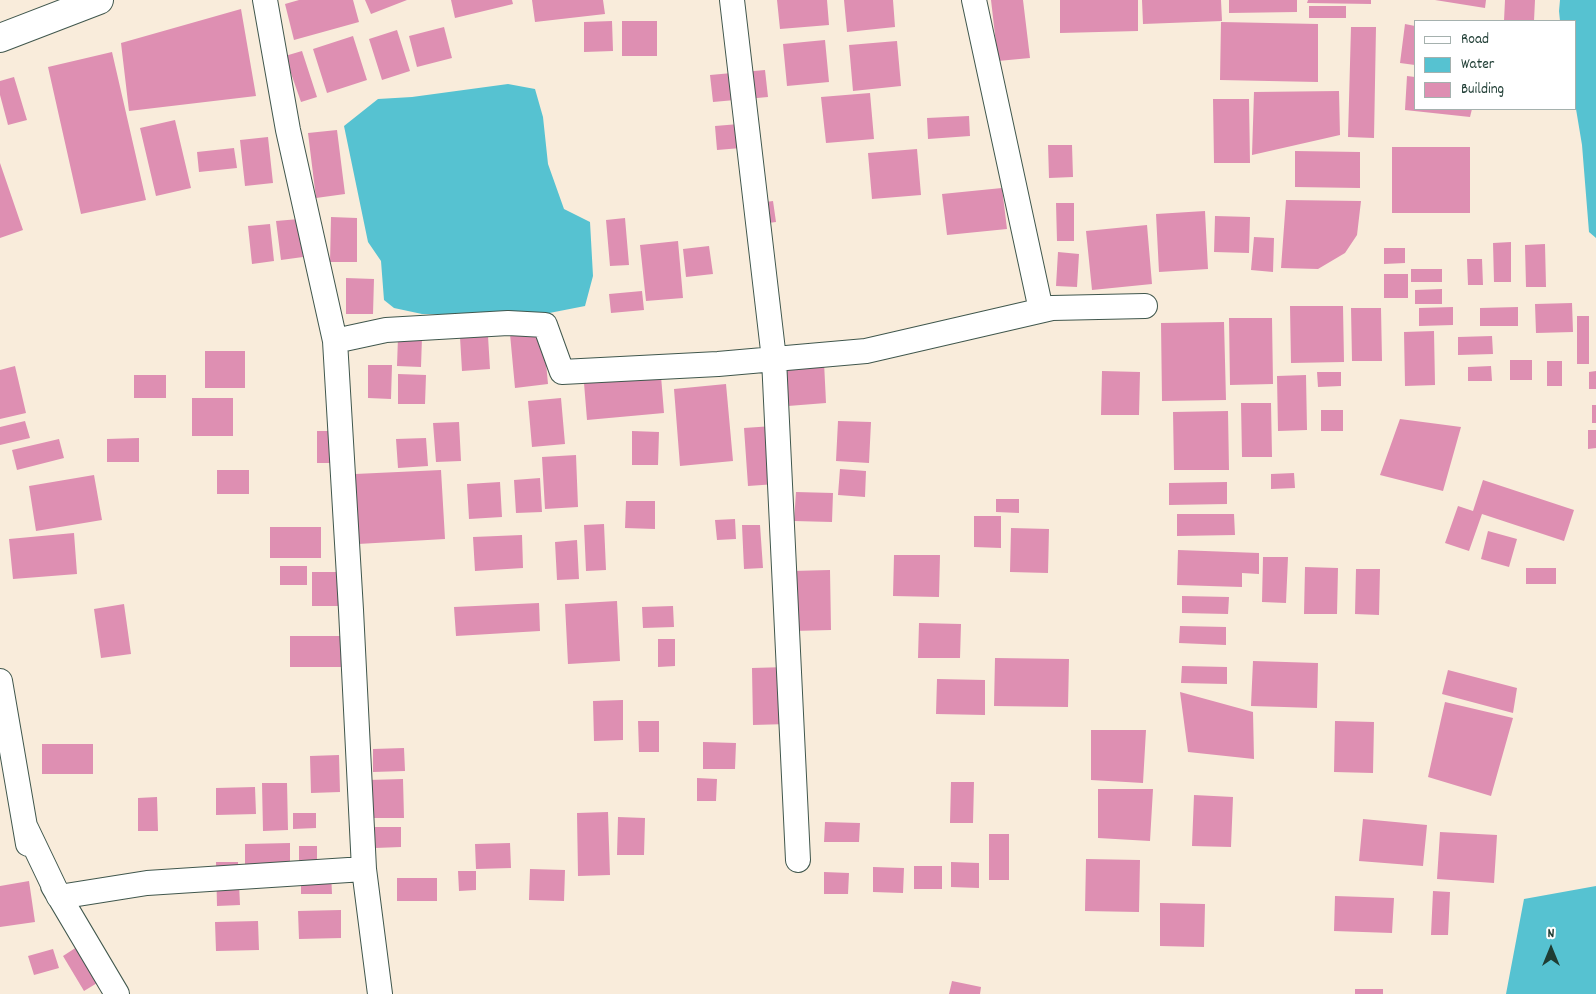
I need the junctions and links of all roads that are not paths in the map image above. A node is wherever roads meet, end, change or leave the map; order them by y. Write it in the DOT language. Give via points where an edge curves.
graph roads {
  1 [pos="99,0"];
  2 [pos="264,0"];
  3 [pos="732,0"];
  4 [pos="974,0"];
  5 [pos="0,38"];
  6 [pos="1145,306"];
  7 [pos="1042,310"];
  8 [pos="335,341"];
  9 [pos="774,359"];
  10 [pos="0,680"];
  11 [pos="3,714"];
  12 [pos="798,860"];
  13 [pos="364,869"];
  14 [pos="60,897"];
  15 [pos="117,994"];
  16 [pos="380,994"];
  1 -- 5 [label="highway"];
  2 -- 8 [label="street" via="288,130"];
  3 -- 9 [label="street"];
  4 -- 7 [label="street"];
  6 -- 7 [label="street"];
  7 -- 9 [label="street" via="866,351"];
  8 -- 9 [label="street" via="386,330 508,323 545,325 562,372"];
  8 -- 13 [label="street"];
  9 -- 12 [label="street"];
  10 -- 11 [label="street"];
  11 -- 14 [label="street" via="26,828"];
  13 -- 14 [label="street" via="147,883"];
  13 -- 16 [label="street"];
  14 -- 15 [label="street"];
}
